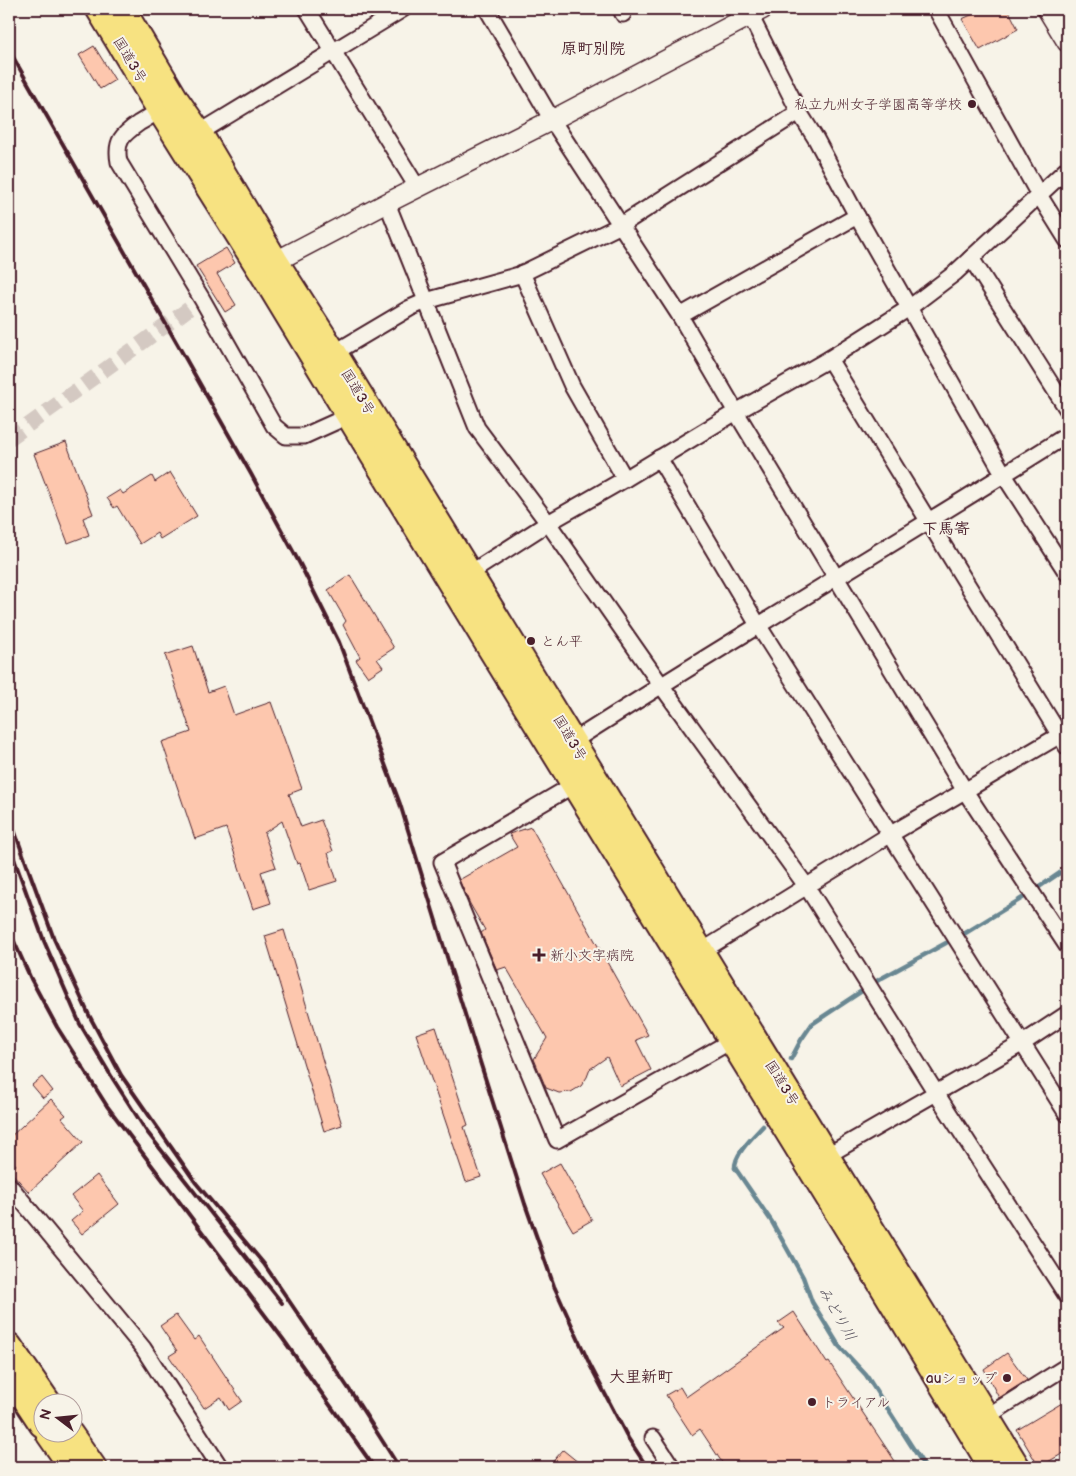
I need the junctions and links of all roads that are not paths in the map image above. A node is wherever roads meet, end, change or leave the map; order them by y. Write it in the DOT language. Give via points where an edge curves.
graph roads {
  1 [pos="99,9"];
  2 [pos="122,9"];
  3 [pos="307,9"];
  4 [pos="403,9"];
  5 [pos="487,9"];
  6 [pos="936,9"];
  7 [pos="1047,9"];
  8 [pos="753,11"];
  9 [pos="1067,42"];
  10 [pos="332,52"];
  11 [pos="168,105"];
  12 [pos="799,112"];
  13 [pos="552,120"];
  14 [pos="200,133"];
  15 [pos="1067,169"];
  16 [pos="417,187"];
  17 [pos="1040,195"];
  18 [pos="386,203"];
  19 [pos="857,216"];
  20 [pos="621,225"];
  21 [pos="1067,240"];
  22 [pos="971,258"];
  23 [pos="268,265"];
  24 [pos="522,273"];
  25 [pos="426,301"];
  26 [pos="910,308"];
  27 [pos="680,316"];
  28 [pos="334,353"];
  29 [pos="829,359"];
  30 [pos="1067,409"];
  31 [pos="358,411"];
  32 [pos="736,412"];
  33 [pos="1067,435"];
  34 [pos="659,458"];
  35 [pos="1004,475"];
  36 [pos="625,479"];
  37 [pos="928,522"];
  38 [pos="548,523"];
  39 [pos="1067,573"];
  40 [pos="837,577"];
  41 [pos="461,579"];
  42 [pos="758,625"];
  43 [pos="661,685"];
  44 [pos="1065,738"];
  45 [pos="564,747"];
  46 [pos="575,784"];
  47 [pos="966,791"];
  48 [pos="891,834"];
  49 [pos="807,887"];
  50 [pos="1067,946"];
  51 [pos="692,956"];
  52 [pos="1067,1014"];
  53 [pos="741,1036"];
  54 [pos="1023,1043"];
  55 [pos="936,1093"];
  56 [pos="1067,1114"];
  57 [pos="818,1161"];
  58 [pos="9,1185"];
  59 [pos="1067,1296"];
  60 [pos="9,1346"];
  61 [pos="1067,1366"];
  62 [pos="9,1375"];
  63 [pos="42,1394"];
  64 [pos="32,1409"];
  65 [pos="986,1417"];
  66 [pos="653,1438"];
  67 [pos="56,1444"];
  68 [pos="77,1444"];
  69 [pos="72,1467"];
  70 [pos="93,1467"];
  71 [pos="220,1467"];
  72 [pos="672,1467"];
  73 [pos="992,1467"];
  74 [pos="1017,1467"];
  1 -- 11 [label="highway, 国道3号"];
  2 -- 11 [label="highway, 国道3号"];
  3 -- 10 [label="street"];
  4 -- 10 [label="street"];
  5 -- 13 [label="street"];
  6 -- 17 [label="street"];
  7 -- 9 [label="street"];
  8 -- 12 [label="street"];
  8 -- 13 [label="street"];
  10 -- 14 [label="street"];
  10 -- 16 [label="street"];
  11 -- 14 [label="highway, 国道3号"];
  11 -- 23 [label="highway, 国道3号"];
  11 -- 31 [label="street" via="125,132 118,147 119,162 198,302 274,426 286,436 304,436"];
  12 -- 19 [label="street"];
  12 -- 20 [label="street"];
  13 -- 16 [label="street"];
  13 -- 20 [label="street"];
  14 -- 23 [label="highway, 国道3号"];
  15 -- 17 [label="street"];
  16 -- 18 [label="street"];
  17 -- 21 [label="street"];
  17 -- 22 [label="street"];
  18 -- 23 [label="street"];
  18 -- 25 [label="street"];
  19 -- 26 [label="street"];
  19 -- 27 [label="street"];
  20 -- 24 [label="street"];
  20 -- 27 [label="street"];
  22 -- 26 [label="street"];
  22 -- 30 [label="street"];
  23 -- 28 [label="highway, 国道3号"];
  23 -- 31 [label="highway, 国道3号"];
  24 -- 25 [label="street"];
  24 -- 36 [label="street" via="572,386"];
  25 -- 28 [label="street"];
  25 -- 38 [label="street" via="477,428"];
  26 -- 29 [label="street"];
  26 -- 35 [label="street"];
  27 -- 32 [label="street"];
  28 -- 31 [label="highway, 国道3号"];
  29 -- 32 [label="street"];
  29 -- 37 [label="street"];
  31 -- 41 [label="highway, 国道3号"];
  32 -- 34 [label="street"];
  32 -- 40 [label="street"];
  33 -- 35 [label="street"];
  34 -- 36 [label="street"];
  34 -- 42 [label="street"];
  35 -- 37 [label="street"];
  35 -- 39 [label="street"];
  36 -- 38 [label="street"];
  37 -- 40 [label="street"];
  37 -- 44 [label="street"];
  38 -- 41 [label="street"];
  38 -- 43 [label="street"];
  40 -- 42 [label="street"];
  40 -- 47 [label="street"];
  41 -- 45 [label="highway, 国道3号"];
  42 -- 43 [label="street"];
  42 -- 48 [label="street"];
  43 -- 45 [label="street"];
  43 -- 49 [label="street"];
  44 -- 47 [label="street"];
  45 -- 46 [label="highway, 国道3号"];
  45 -- 51 [label="highway, 国道3号"];
  46 -- 51 [label="highway, 国道3号"];
  46 -- 53 [label="street" via="442,862 557,1140"];
  47 -- 48 [label="street"];
  47 -- 50 [label="street"];
  48 -- 49 [label="street"];
  48 -- 54 [label="street"];
  49 -- 51 [label="street"];
  49 -- 55 [label="street"];
  51 -- 53 [label="highway, 国道3号"];
  52 -- 54 [label="street"];
  53 -- 57 [label="highway, 国道3号"];
  54 -- 55 [label="street"];
  54 -- 56 [label="street"];
  55 -- 57 [label="street"];
  55 -- 59 [label="street"];
  57 -- 65 [label="highway, 国道3号"];
  57 -- 73 [label="highway, 国道3号"];
  58 -- 71 [label="street" via="144,1348"];
  60 -- 63 [label="highway"];
  61 -- 65 [label="street"];
  62 -- 64 [label="highway"];
  65 -- 74 [label="highway, 国道3号"];
  66 -- 72 [label="street"];
  67 -- 69 [label="highway"];
  68 -- 70 [label="highway"];
}
